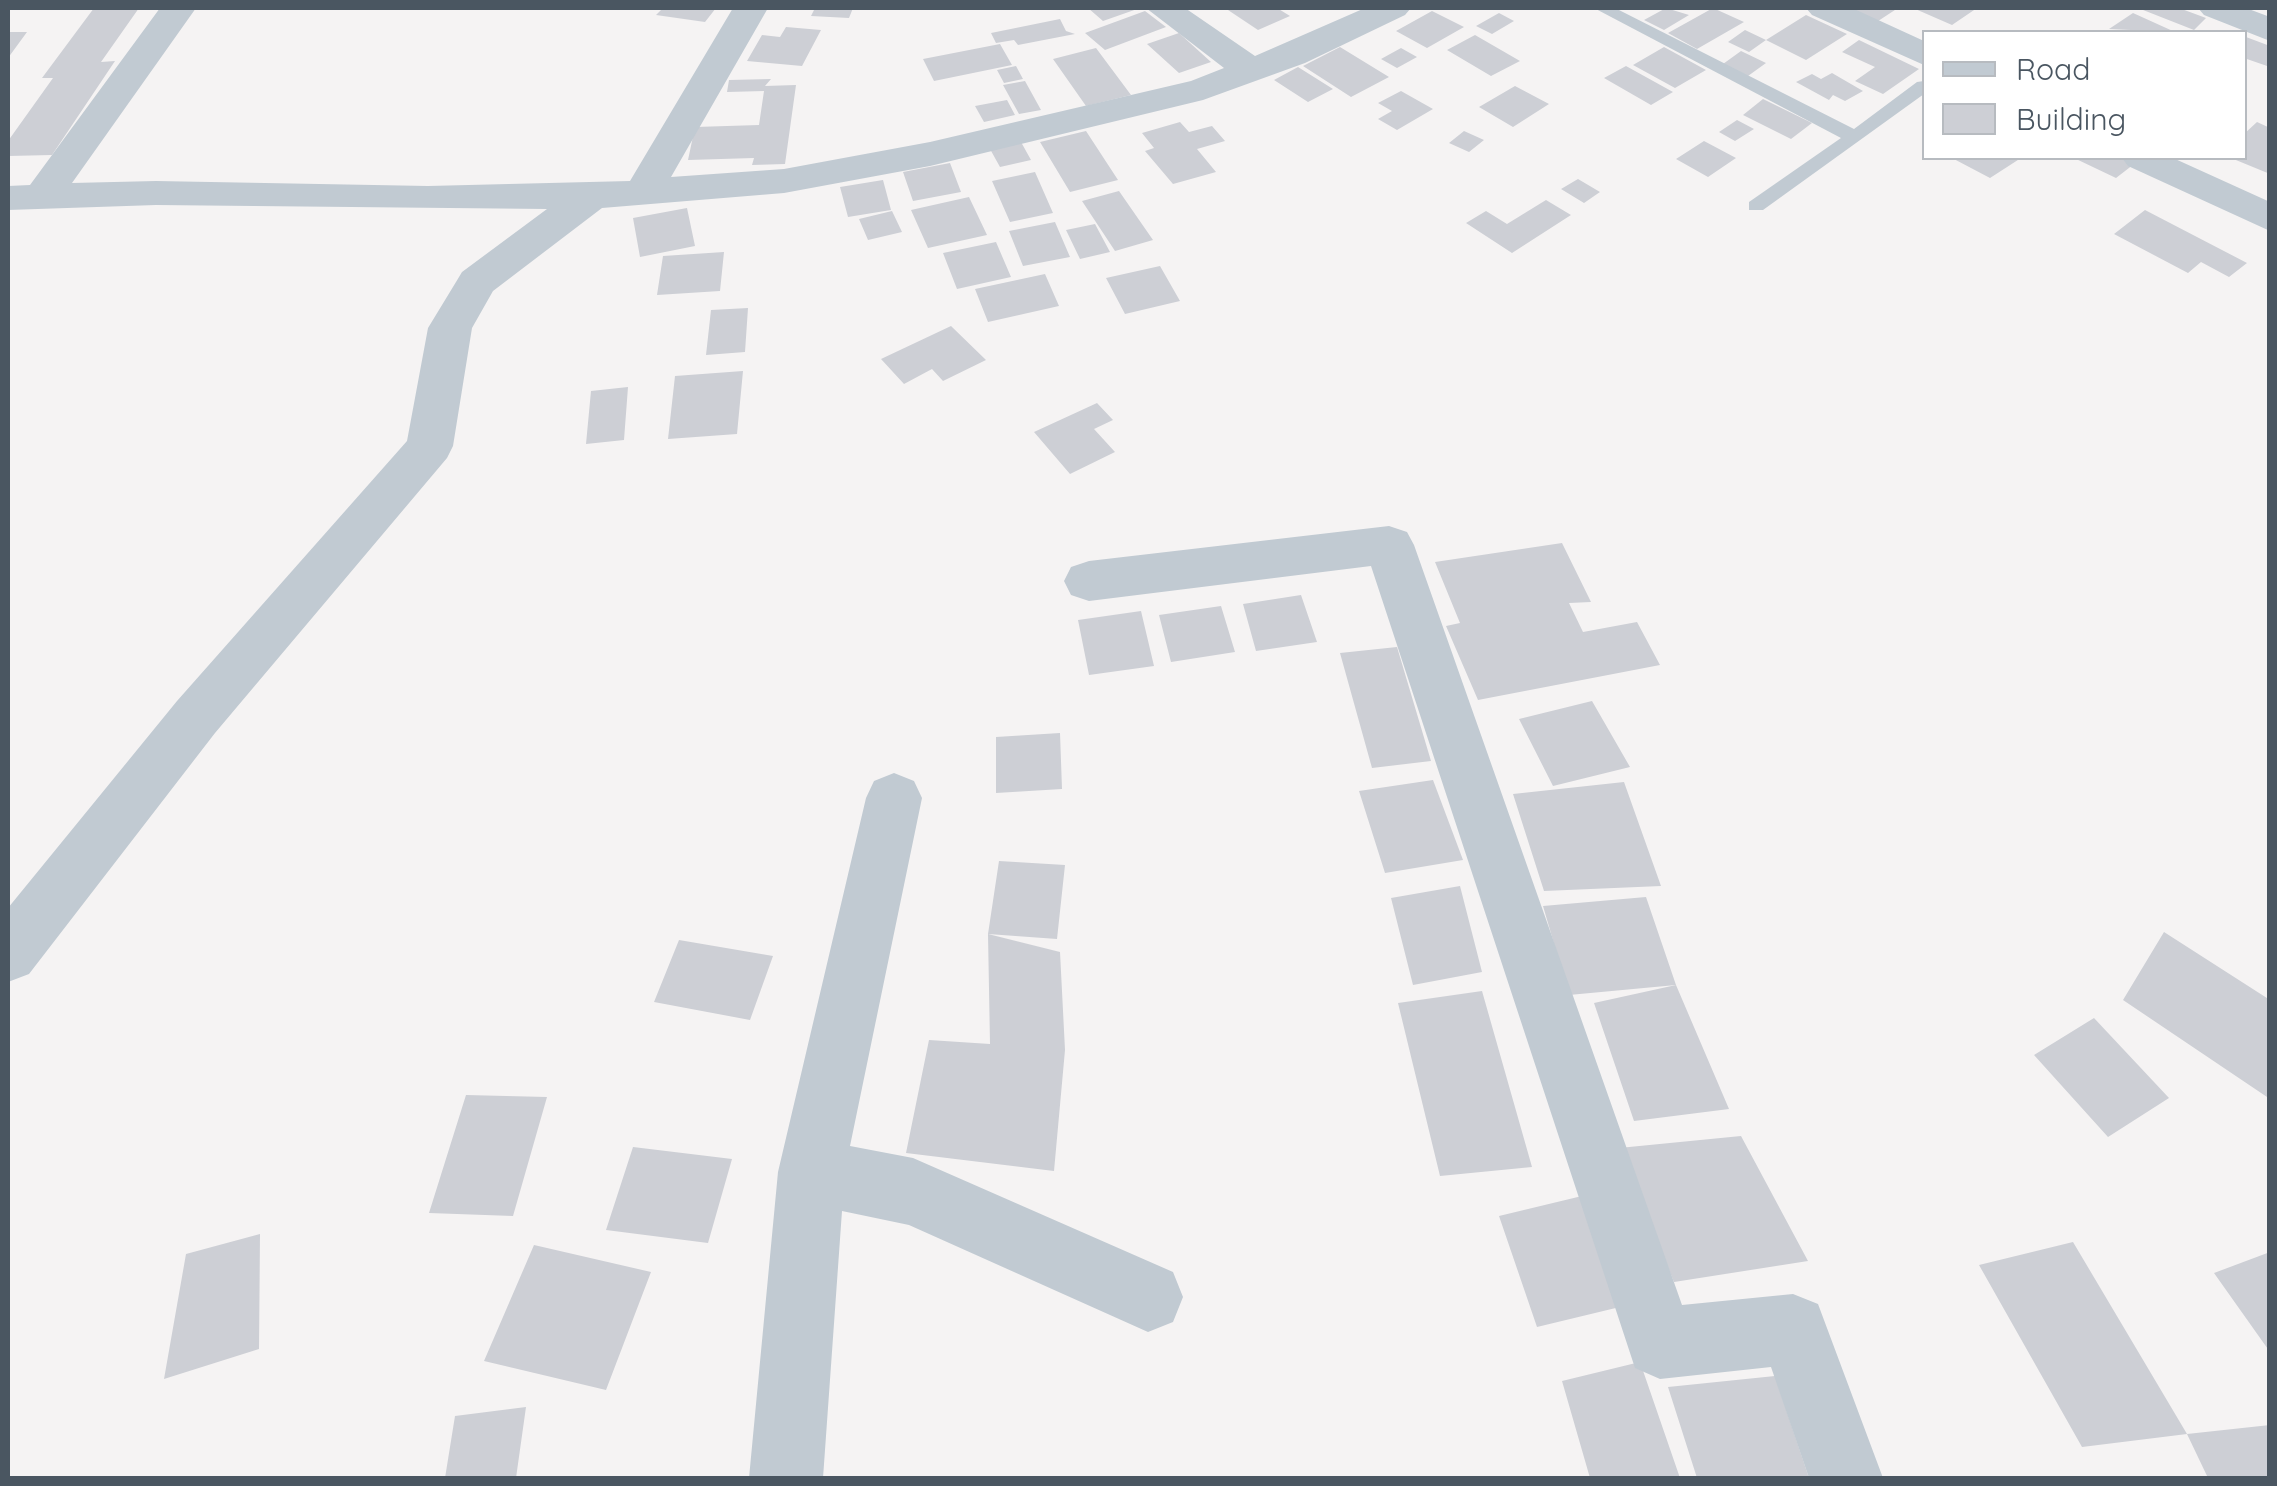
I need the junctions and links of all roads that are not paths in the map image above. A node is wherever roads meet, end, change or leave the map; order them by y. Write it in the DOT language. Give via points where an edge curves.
graph roads {
  1 [pos="178,8"];
  2 [pos="750,8"];
  3 [pos="1164,8"];
  4 [pos="1392,8"];
  5 [pos="1602,8"];
  6 [pos="1824,8"];
  7 [pos="2216,8"];
  8 [pos="2270,30"];
  9 [pos="1922,53"];
  10 [pos="1252,71"];
  11 [pos="1922,87"];
  12 [pos="1855,137"];
  13 [pos="2146,160"];
  14 [pos="644,190"];
  15 [pos="591,196"];
  16 [pos="24,198"];
  17 [pos="1756,206"];
  18 [pos="2270,218"];
  19 [pos="1089,581"];
  20 [pos="894,798"];
  21 [pos="8,954"];
  22 [pos="812,1172"];
  23 [pos="1148,1297"];
  24 [pos="786,1478"];
  25 [pos="1846,1478"];
  1 -- 16 [label="street"];
  2 -- 14 [label="street"];
  3 -- 10 [label="street"];
  4 -- 10 [label="street"];
  5 -- 12 [label="lane"];
  6 -- 9 [label="street"];
  7 -- 8 [label="street"];
  10 -- 14 [label="street" via="1150,103 930,154 784,181"];
  11 -- 12 [label="lane"];
  12 -- 17 [label="lane"];
  13 -- 18 [label="street"];
  14 -- 15 [label="street"];
  15 -- 16 [label="street"];
  15 -- 21 [label="street" via="477,282 450,328 430,446 196,717"];
  19 -- 25 [label="street" via="1390,544 1660,1343 1793,1329"];
  20 -- 22 [label="street"];
  22 -- 23 [label="street" via="913,1192"];
  22 -- 24 [label="street"];
}
